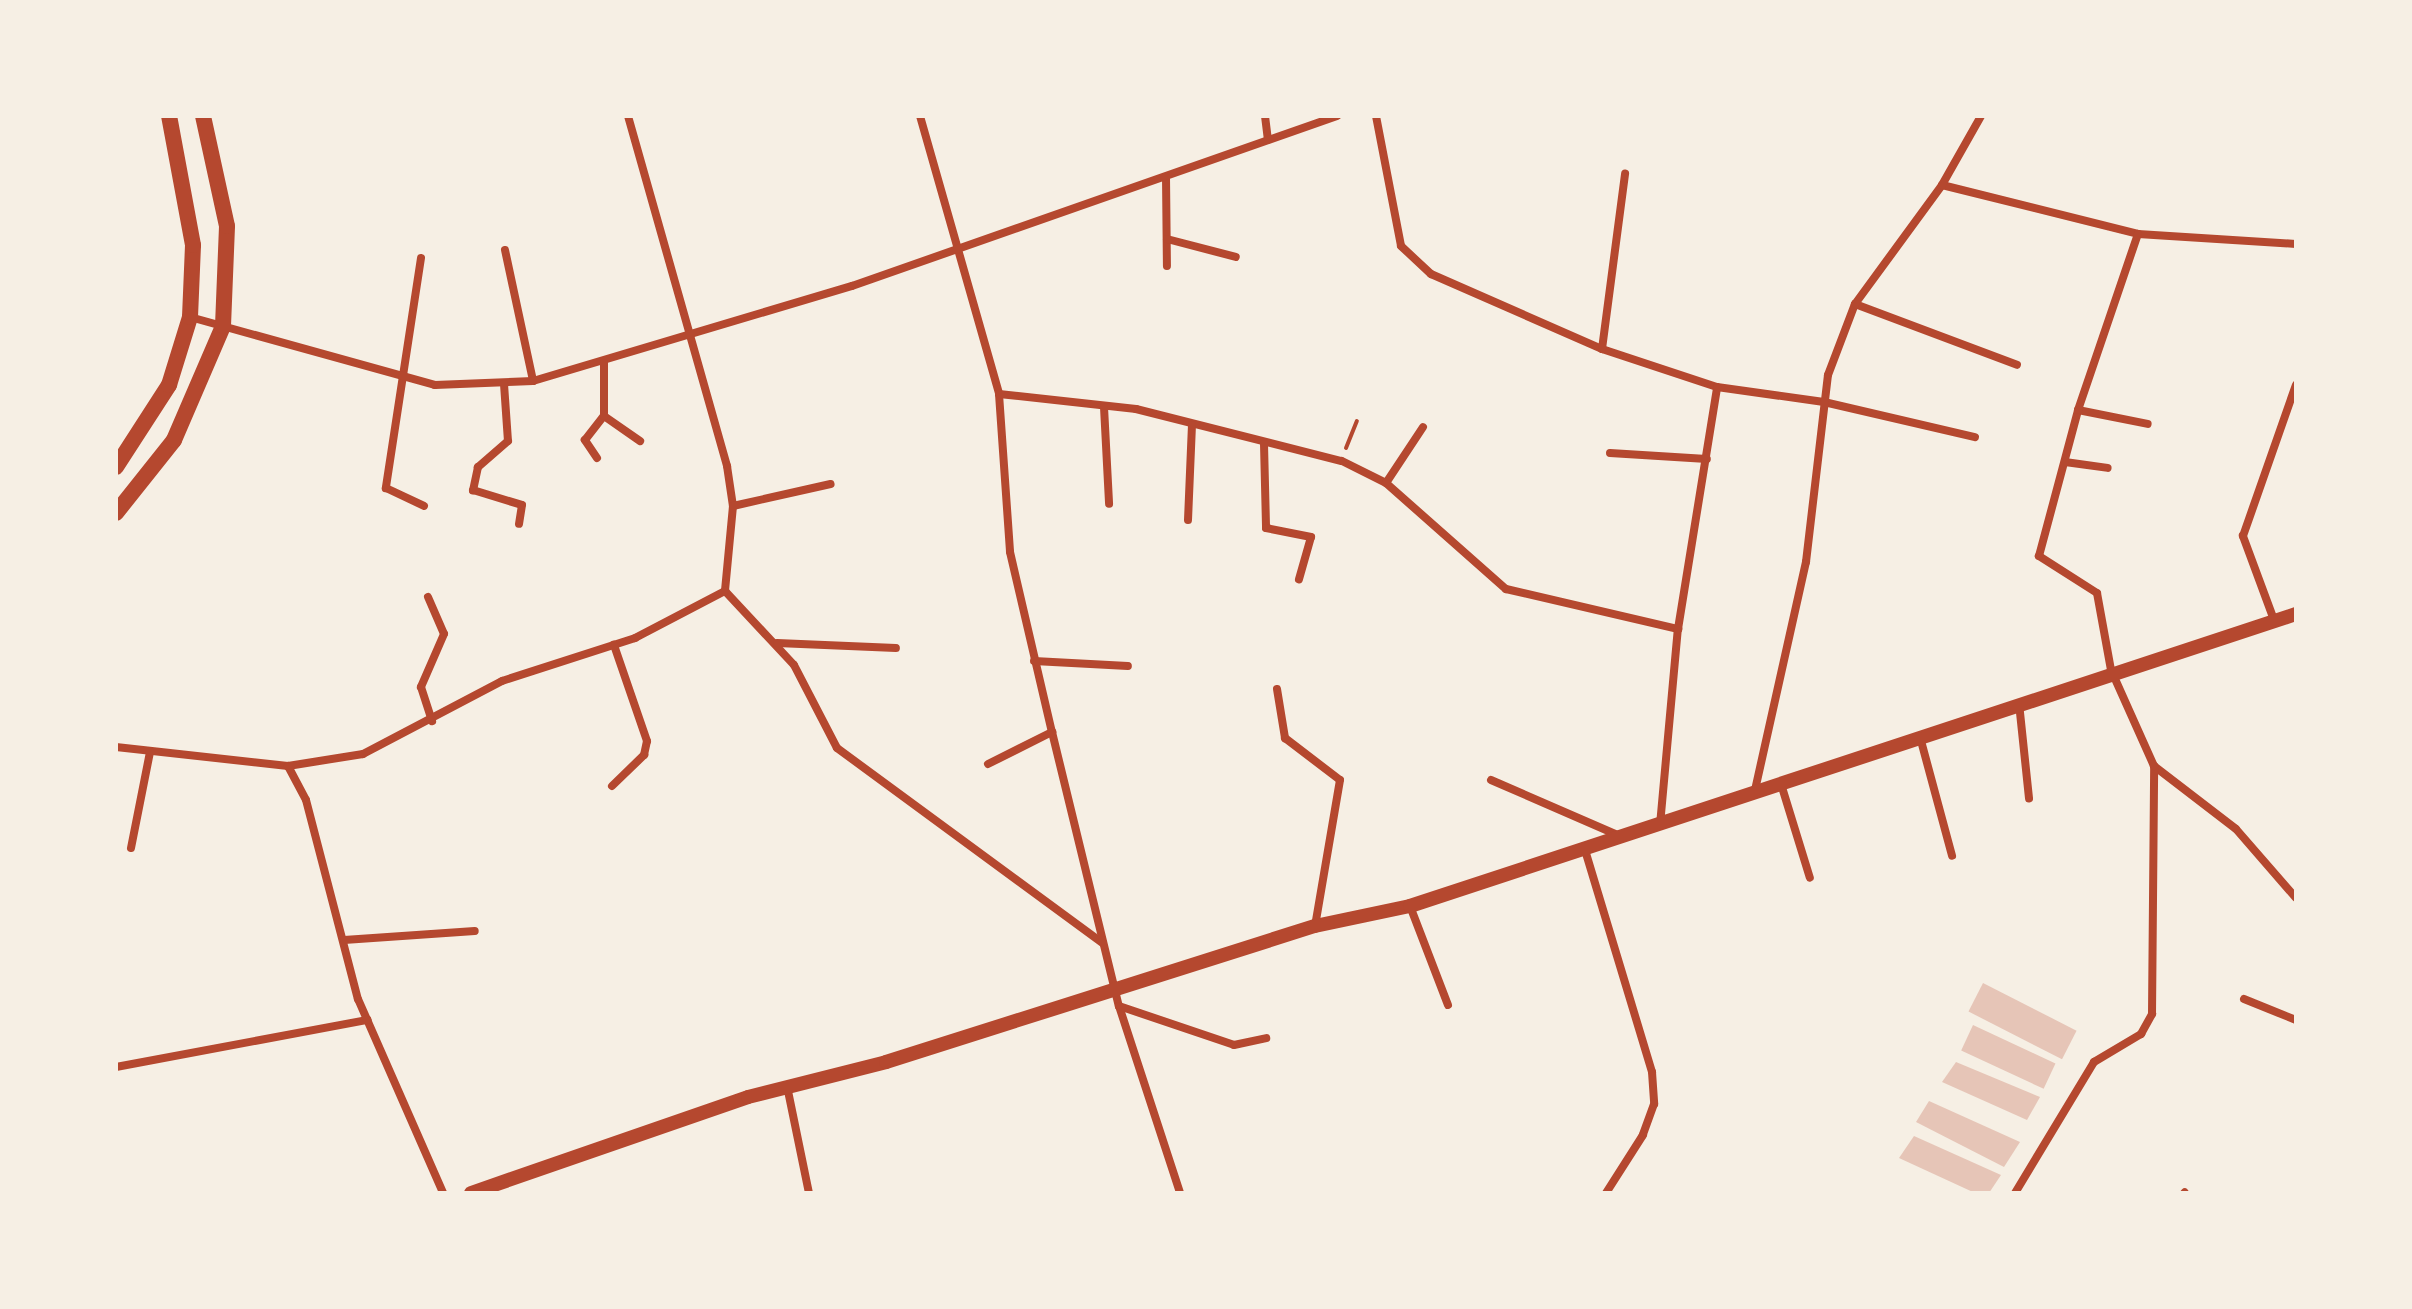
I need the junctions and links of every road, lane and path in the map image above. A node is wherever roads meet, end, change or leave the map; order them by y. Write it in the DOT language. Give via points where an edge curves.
graph roads {
  1 [pos="169,116"];
  2 [pos="203,116"];
  3 [pos="628,116"];
  4 [pos="920,116"];
  5 [pos="1265,116"];
  6 [pos="1337,116"];
  7 [pos="1376,116"];
  8 [pos="1981,116"];
  9 [pos="1268,140"];
  10 [pos="1625,174"];
  11 [pos="1166,177"];
  12 [pos="1942,185"];
  13 [pos="2138,234"];
  14 [pos="1167,239"];
  15 [pos="2296,244"];
  16 [pos="963,248"];
  17 [pos="505,250"];
  18 [pos="1236,257"];
  19 [pos="421,258"];
  20 [pos="1167,266"];
  21 [pos="1855,304"];
  22 [pos="190,317"];
  23 [pos="223,326"];
  24 [pos="688,338"];
  25 [pos="1602,349"];
  26 [pos="604,363"];
  27 [pos="2017,365"];
  28 [pos="402,378"];
  29 [pos="533,381"];
  30 [pos="504,384"];
  31 [pos="2296,385"];
  32 [pos="1717,387"];
  33 [pos="999,394"];
  34 [pos="1824,402"];
  35 [pos="1104,407"];
  36 [pos="2078,410"];
  37 [pos="604,416"];
  38 [pos="1357,421"];
  39 [pos="2148,424"];
  40 [pos="1192,425"];
  41 [pos="1423,427"];
  42 [pos="1975,437"];
  43 [pos="640,441"];
  44 [pos="1264,444"];
  45 [pos="1610,453"];
  46 [pos="597,458"];
  47 [pos="1707,459"];
  48 [pos="1342,461"];
  49 [pos="2065,462"];
  50 [pos="116,467"];
  51 [pos="2108,468"];
  52 [pos="1386,483"];
  53 [pos="831,484"];
  54 [pos="1109,504"];
  55 [pos="424,506"];
  56 [pos="733,506"];
  57 [pos="116,513"];
  58 [pos="1188,520"];
  59 [pos="519,524"];
  60 [pos="1299,579"];
  61 [pos="725,591"];
  62 [pos="428,597"];
  63 [pos="2296,614"];
  64 [pos="2274,620"];
  65 [pos="1678,629"];
  66 [pos="777,643"];
  67 [pos="614,645"];
  68 [pos="896,648"];
  69 [pos="1034,661"];
  70 [pos="1128,666"];
  71 [pos="2111,670"];
  72 [pos="1277,689"];
  73 [pos="2019,703"];
  74 [pos="432,721"];
  75 [pos="1052,732"];
  76 [pos="1919,734"];
  77 [pos="116,747"];
  78 [pos="150,752"];
  79 [pos="988,764"];
  80 [pos="288,766"];
  81 [pos="2154,766"];
  82 [pos="1779,779"];
  83 [pos="1491,780"];
  84 [pos="612,786"];
  85 [pos="1755,790"];
  86 [pos="2029,798"];
  87 [pos="1660,825"];
  88 [pos="1623,837"];
  89 [pos="131,848"];
  90 [pos="1585,850"];
  91 [pos="1952,856"];
  92 [pos="1810,878"];
  93 [pos="2296,898"];
  94 [pos="1410,906"];
  95 [pos="1315,926"];
  96 [pos="475,931"];
  97 [pos="344,940"];
  98 [pos="1103,943"];
  99 [pos="1118,999"];
  100 [pos="2244,999"];
  101 [pos="1448,1005"];
  102 [pos="368,1020"];
  103 [pos="2296,1020"];
  104 [pos="1266,1038"];
  105 [pos="116,1067"];
  106 [pos="787,1086"];
  107 [pos="443,1193"];
  108 [pos="471,1193"];
  109 [pos="809,1193"];
  110 [pos="1180,1193"];
  111 [pos="1606,1193"];
  112 [pos="2015,1193"];
  1 -- 22 [label="main road" via="193,245"];
  2 -- 23 [label="main road" via="227,226"];
  3 -- 24 [label="street"];
  4 -- 16 [label="street"];
  5 -- 9 [label="street"];
  6 -- 9 [label="street"];
  7 -- 25 [label="street" via="1401,246 1412,262"];
  8 -- 12 [label="street"];
  9 -- 11 [label="street"];
  10 -- 25 [label="street"];
  11 -- 14 [label="street"];
  11 -- 16 [label="street"];
  12 -- 13 [label="street"];
  12 -- 21 [label="street"];
  13 -- 15 [label="street"];
  13 -- 36 [label="street"];
  14 -- 18 [label="street"];
  14 -- 20 [label="street"];
  16 -- 24 [label="street"];
  16 -- 33 [label="street"];
  17 -- 29 [label="street"];
  19 -- 28 [label="street"];
  21 -- 27 [label="street"];
  21 -- 34 [label="street"];
  22 -- 23 [label="street"];
  22 -- 50 [label="main road" via="169,385"];
  23 -- 28 [label="street"];
  23 -- 57 [label="main road" via="174,440"];
  24 -- 26 [label="street"];
  24 -- 56 [label="street" via="716,420"];
  25 -- 32 [label="street"];
  26 -- 29 [label="street"];
  26 -- 37 [label="street"];
  28 -- 30 [label="street"];
  28 -- 55 [label="street" via="386,488"];
  29 -- 30 [label="street"];
  30 -- 59 [label="street" via="508,441 478,467 473,490 522,505"];
  31 -- 64 [label="street" via="2243,536"];
  32 -- 34 [label="street"];
  32 -- 47 [label="street"];
  33 -- 35 [label="street"];
  33 -- 69 [label="street" via="1010,552"];
  34 -- 42 [label="street"];
  34 -- 85 [label="street" via="1806,562"];
  35 -- 40 [label="street"];
  35 -- 54 [label="street"];
  36 -- 39 [label="street"];
  36 -- 49 [label="street"];
  37 -- 43 [label="street"];
  37 -- 46 [label="street" via="585,440"];
  38 -- 48 [label="path"];
  40 -- 44 [label="street"];
  40 -- 58 [label="street"];
  41 -- 52 [label="street"];
  44 -- 48 [label="street"];
  44 -- 60 [label="street" via="1266,528 1311,537"];
  45 -- 47 [label="street"];
  47 -- 65 [label="street"];
  48 -- 52 [label="street"];
  49 -- 51 [label="street"];
  49 -- 71 [label="street" via="2039,556 2097,593"];
  52 -- 65 [label="street" via="1506,589"];
  53 -- 56 [label="street"];
  56 -- 61 [label="street"];
  61 -- 66 [label="street"];
  61 -- 67 [label="street"];
  62 -- 74 [label="street" via="444,634 421,687"];
  63 -- 64 [label="main road"];
  64 -- 71 [label="main road"];
  65 -- 87 [label="street"];
  66 -- 68 [label="street"];
  66 -- 98 [label="street" via="837,748"];
  67 -- 74 [label="street" via="502,681"];
  67 -- 84 [label="street" via="647,741 644,755"];
  69 -- 70 [label="street"];
  69 -- 75 [label="street"];
  71 -- 73 [label="main road"];
  71 -- 81 [label="street"];
  72 -- 95 [label="street" via="1285,738 1340,780"];
  73 -- 76 [label="main road"];
  73 -- 86 [label="street"];
  74 -- 80 [label="street" via="363,754"];
  75 -- 79 [label="street"];
  75 -- 98 [label="street"];
  76 -- 82 [label="main road"];
  76 -- 91 [label="street"];
  77 -- 78 [label="street"];
  78 -- 80 [label="street"];
  78 -- 89 [label="street"];
  80 -- 97 [label="street" via="306,800"];
  81 -- 93 [label="street" via="2236,829"];
  81 -- 112 [label="street" via="2152,1014 2141,1034 2094,1062"];
  82 -- 85 [label="main road"];
  82 -- 92 [label="street"];
  83 -- 88 [label="street"];
  85 -- 87 [label="main road"];
  87 -- 88 [label="main road"];
  88 -- 90 [label="main road"];
  90 -- 94 [label="main road"];
  90 -- 111 [label="street" via="1652,1072 1654,1104 1643,1135"];
  94 -- 95 [label="main road"];
  94 -- 101 [label="street"];
  95 -- 99 [label="main road"];
  96 -- 97 [label="street"];
  97 -- 102 [label="street"];
  98 -- 99 [label="street"];
  99 -- 104 [label="street" via="1234,1045"];
  99 -- 106 [label="main road"];
  99 -- 110 [label="street"];
  100 -- 103 [label="street"];
  102 -- 105 [label="street"];
  102 -- 107 [label="street"];
  106 -- 108 [label="main road"];
  106 -- 109 [label="street"];
}
